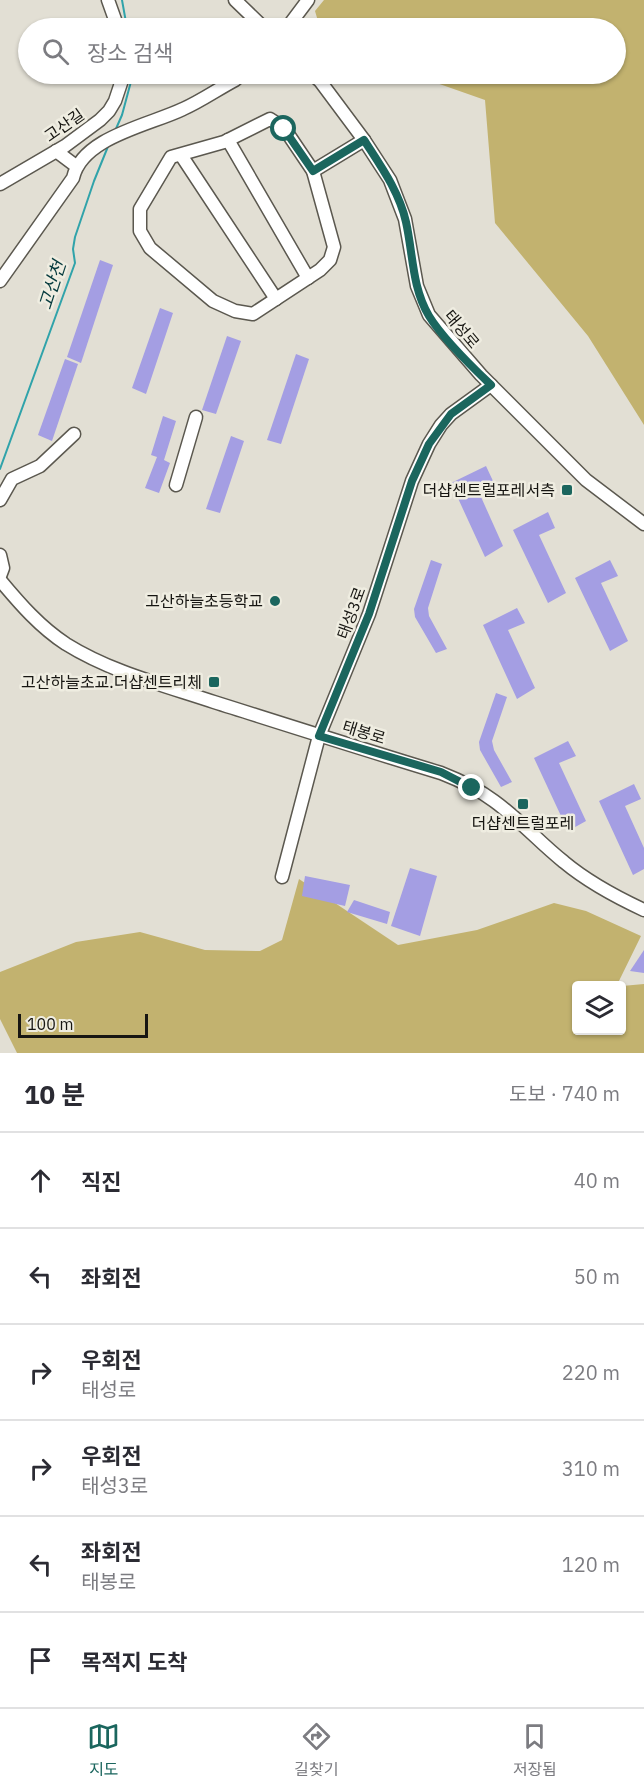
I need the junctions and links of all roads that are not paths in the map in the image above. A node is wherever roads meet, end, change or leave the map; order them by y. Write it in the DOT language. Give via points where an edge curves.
graph roads {
  1 [pos="108,0"];
  2 [pos="235,0"];
  3 [pos="308,0"];
  4 [pos="114,18"];
  5 [pos="254,18"];
  6 [pos="294,18"];
  7 [pos="122,84"];
  8 [pos="228,84"];
  9 [pos="322,84"];
  10 [pos="228,140"];
  11 [pos="364,140"];
  12 [pos="56,152"];
  13 [pos="181,154"];
  14 [pos="76,166"];
  15 [pos="313,171"];
  16 [pos="0,184"];
  17 [pos="308,278"];
  18 [pos="0,281"];
  19 [pos="276,299"];
  20 [pos="491,385"];
  21 [pos="196,417"];
  22 [pos="74,434"];
  23 [pos="176,485"];
  24 [pos="0,500"];
  25 [pos="644,524"];
  26 [pos="0,555"];
  27 [pos="0,578"];
  28 [pos="319,736"];
  29 [pos="282,877"];
  30 [pos="644,910"];
  1 -- 4 [label="street"];
  2 -- 5 [label="street"];
  3 -- 6 [label="street"];
  7 -- 12 [label="street, 고산길" via="109,111"];
  8 -- 14 [label="street" via="182,110 119,134 95,148"];
  9 -- 11 [label="street, 태성로"];
  10 -- 13 [label="street"];
  10 -- 15 [label="street" via="270,119 284,129"];
  10 -- 17 [label="street"];
  11 -- 15 [label="street"];
  11 -- 20 [label="street, 태성로" via="390,180 405,219 417,286 429,315"];
  12 -- 14 [label="street"];
  12 -- 16 [label="street, 고산길"];
  13 -- 19 [label="street"];
  13 -- 19 [label="street" via="171,157 140,209 140,231 150,248 213,301 235,311 253,314"];
  14 -- 18 [label="street" via="73,178"];
  15 -- 17 [label="street" via="334,247 330,260"];
  17 -- 19 [label="street"];
  20 -- 25 [label="street, 태성로" via="586,480"];
  20 -- 28 [label="street, 태성3로" via="451,414 429,444 412,481 369,614"];
  21 -- 23 [label="street"];
  22 -- 24 [label="street" via="40,466 12,479"];
  26 -- 27 [label="street"];
  27 -- 28 [label="street, 태봉로" via="49,632 106,666"];
  28 -- 29 [label="street, 태성3로"];
  28 -- 30 [label="street, 태봉로" via="441,772 472,788 494,801 579,873"];
}
